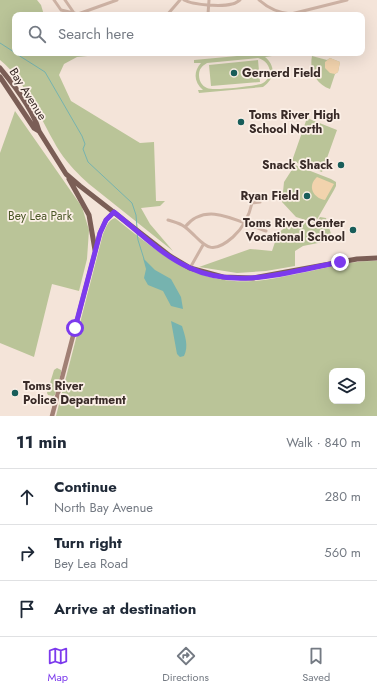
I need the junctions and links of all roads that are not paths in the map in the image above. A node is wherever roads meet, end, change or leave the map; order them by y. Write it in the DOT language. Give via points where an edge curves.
graph roads {
  1 [pos="54,0"];
  2 [pos="65,0"];
  3 [pos="117,0"];
  4 [pos="180,0"];
  5 [pos="184,0"];
  6 [pos="209,0"];
  7 [pos="240,0"];
  8 [pos="259,0"];
  9 [pos="327,0"];
  10 [pos="346,0"];
  11 [pos="106,2"];
  12 [pos="209,4"];
  13 [pos="329,6"];
  14 [pos="70,12"];
  15 [pos="73,12"];
  16 [pos="83,12"];
  17 [pos="171,12"];
  18 [pos="208,12"];
  19 [pos="277,12"];
  20 [pos="304,12"];
  21 [pos="0,68"];
  22 [pos="0,77"];
  23 [pos="39,131"];
  24 [pos="66,174"];
  25 [pos="260,202"];
  26 [pos="114,212"];
  27 [pos="168,220"];
  28 [pos="246,223"];
  29 [pos="185,227"];
  30 [pos="266,231"];
  31 [pos="203,245"];
  32 [pos="95,250"];
  33 [pos="377,258"];
  34 [pos="190,268"];
  35 [pos="52,416"];
  1 -- 14 [label="street" via="61,10"];
  2 -- 15 [label="street"];
  3 -- 11 [label="street"];
  4 -- 17 [label="street"];
  5 -- 12 [label="street" via="194,4"];
  6 -- 12 [label="street"];
  7 -- 12 [label="street" via="231,4"];
  8 -- 19 [label="street"];
  9 -- 13 [label="street"];
  10 -- 13 [label="street"];
  11 -- 16 [label="street"];
  12 -- 18 [label="street"];
  13 -- 20 [label="street"];
  21 -- 23 [label="main road, Bay Avenue" via="13,84 38,125"];
  22 -- 23 [label="main road, Bay Avenue" via="34,128"];
  23 -- 24 [label="main road, Bay Avenue"];
  24 -- 26 [label="main road, Bay Avenue"];
  24 -- 32 [label="main road" via="89,215"];
  25 -- 28 [label="street" via="252,203"];
  26 -- 32 [label="street" via="102,227"];
  26 -- 34 [label="main road, Bay Avenue" via="170,256"];
  27 -- 29 [label="street"];
  28 -- 29 [label="street" via="214,214 194,218"];
  28 -- 30 [label="street"];
  28 -- 31 [label="street" via="221,246 211,248"];
  29 -- 31 [label="street"];
  31 -- 34 [label="street"];
  32 -- 35 [label="street"];
  33 -- 34 [label="main road, Bay Avenue" via="357,259 253,278 223,277"];
}
